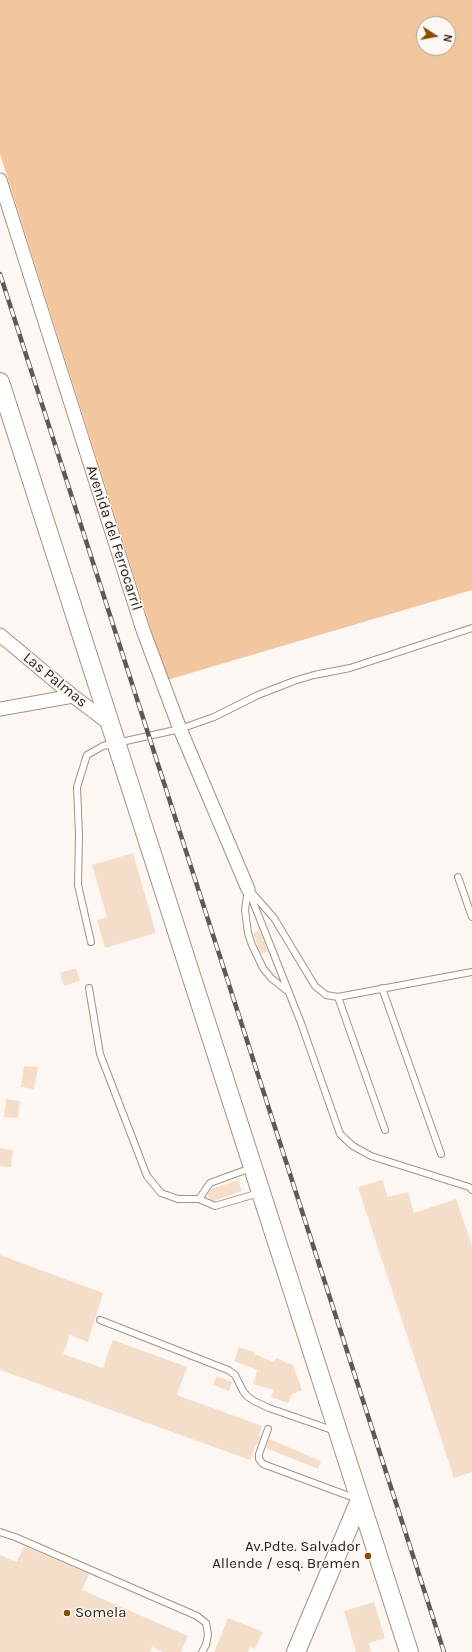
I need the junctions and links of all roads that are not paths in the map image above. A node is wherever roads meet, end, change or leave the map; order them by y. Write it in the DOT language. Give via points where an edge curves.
graph roads {
  1 [pos="0,180"];
  2 [pos="0,382"];
  3 [pos="472,628"];
  4 [pos="0,635"];
  5 [pos="73,696"];
  6 [pos="0,709"];
  7 [pos="110,724"];
  8 [pos="180,729"];
  9 [pos="116,744"];
  10 [pos="458,877"];
  11 [pos="248,889"];
  12 [pos="472,917"];
  13 [pos="91,942"];
  14 [pos="472,972"];
  15 [pos="89,988"];
  16 [pos="382,988"];
  17 [pos="287,991"];
  18 [pos="338,997"];
  19 [pos="385,1130"];
  20 [pos="441,1154"];
  21 [pos="253,1168"];
  22 [pos="471,1188"];
  23 [pos="261,1192"];
  24 [pos="199,1199"];
  25 [pos="100,1320"];
  26 [pos="268,1429"];
  27 [pos="338,1432"];
  28 [pos="360,1500"];
  29 [pos="0,1532"];
  30 [pos="202,1652"];
  31 [pos="296,1652"];
  32 [pos="409,1652"];
  1 -- 8 [label="street, Avenida del Ferrocarril" via="143,630"];
  2 -- 7 [label="main road"];
  3 -- 8 [label="lane" via="350,668 314,675 275,687 214,717"];
  4 -- 5 [label="street, Las Palmas"];
  5 -- 6 [label="street"];
  5 -- 7 [label="street, Las Palmas"];
  7 -- 9 [label="main road"];
  8 -- 9 [label="lane"];
  8 -- 11 [label="street, Avenida del Ferrocarril"];
  9 -- 13 [label="lane" via="103,746 88,755 77,787 80,835 78,885"];
  9 -- 21 [label="main road"];
  10 -- 12 [label="lane"];
  11 -- 17 [label="lane"];
  11 -- 17 [label="lane" via="245,900 246,920 252,946 271,978"];
  11 -- 18 [label="lane" via="274,918 315,986 326,996"];
  14 -- 16 [label="lane"];
  15 -- 24 [label="lane" via="100,1054 147,1176 161,1193 178,1199"];
  16 -- 18 [label="lane"];
  16 -- 20 [label="lane"];
  17 -- 22 [label="lane" via="337,1127 346,1140 371,1156"];
  18 -- 19 [label="lane"];
  21 -- 23 [label="main road"];
  21 -- 24 [label="lane" via="210,1183"];
  23 -- 24 [label="lane" via="215,1206"];
  23 -- 27 [label="main road"];
  25 -- 27 [label="lane" via="228,1370 235,1375 243,1391 254,1401"];
  26 -- 28 [label="lane" via="259,1454 263,1464"];
  27 -- 28 [label="main road"];
  28 -- 31 [label="main road"];
  28 -- 32 [label="main road"];
  29 -- 30 [label="lane" via="197,1616 206,1623 208,1634"];
}
